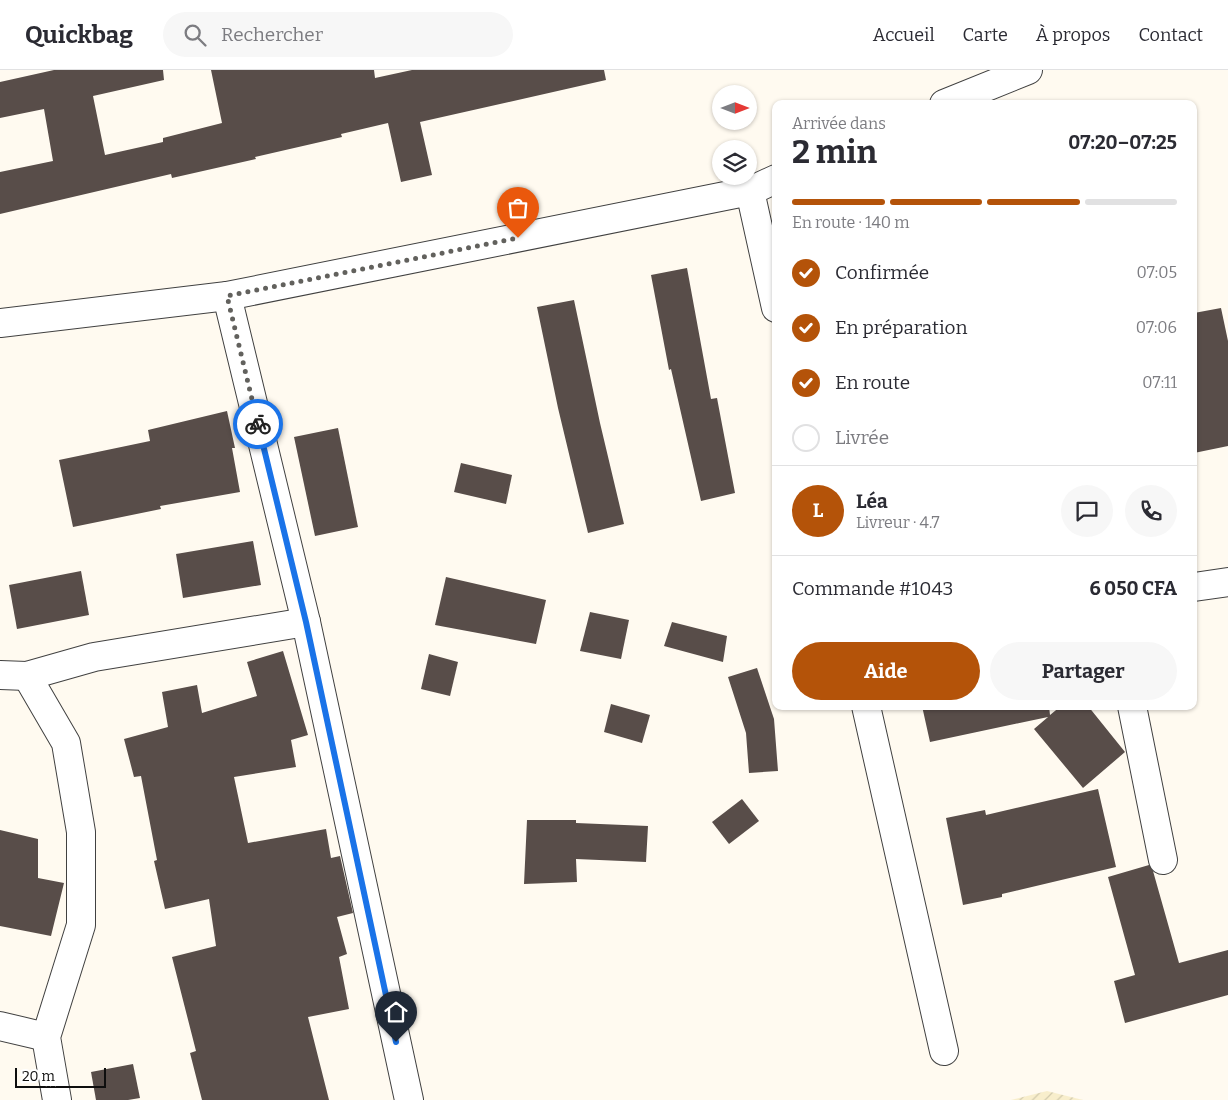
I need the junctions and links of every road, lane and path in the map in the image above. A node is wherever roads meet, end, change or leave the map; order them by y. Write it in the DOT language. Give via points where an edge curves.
graph roads {
  1 [pos="1028,70"];
  2 [pos="954,100"];
  3 [pos="772,181"];
  4 [pos="750,191"];
  5 [pos="772,290"];
  6 [pos="227,296"];
  7 [pos="0,323"];
  8 [pos="1228,582"];
  9 [pos="1197,587"];
  10 [pos="306,622"];
  11 [pos="0,675"];
  12 [pos="27,676"];
  13 [pos="867,710"];
  14 [pos="1133,710"];
  15 [pos="1163,860"];
  16 [pos="0,1026"];
  17 [pos="46,1037"];
  18 [pos="944,1051"];
  19 [pos="57,1100"];
  20 [pos="409,1100"];
  1 -- 2 [label="street"];
  3 -- 4 [label="street"];
  4 -- 5 [label="street"];
  4 -- 6 [label="street"];
  6 -- 7 [label="street"];
  6 -- 10 [label="street"];
  8 -- 9 [label="street"];
  10 -- 12 [label="street" via="94,656"];
  10 -- 20 [label="street"];
  11 -- 12 [label="street"];
  12 -- 17 [label="street" via="66,743 81,832 81,925"];
  13 -- 18 [label="street"];
  14 -- 15 [label="street"];
  16 -- 17 [label="street"];
  17 -- 19 [label="street"];
}
